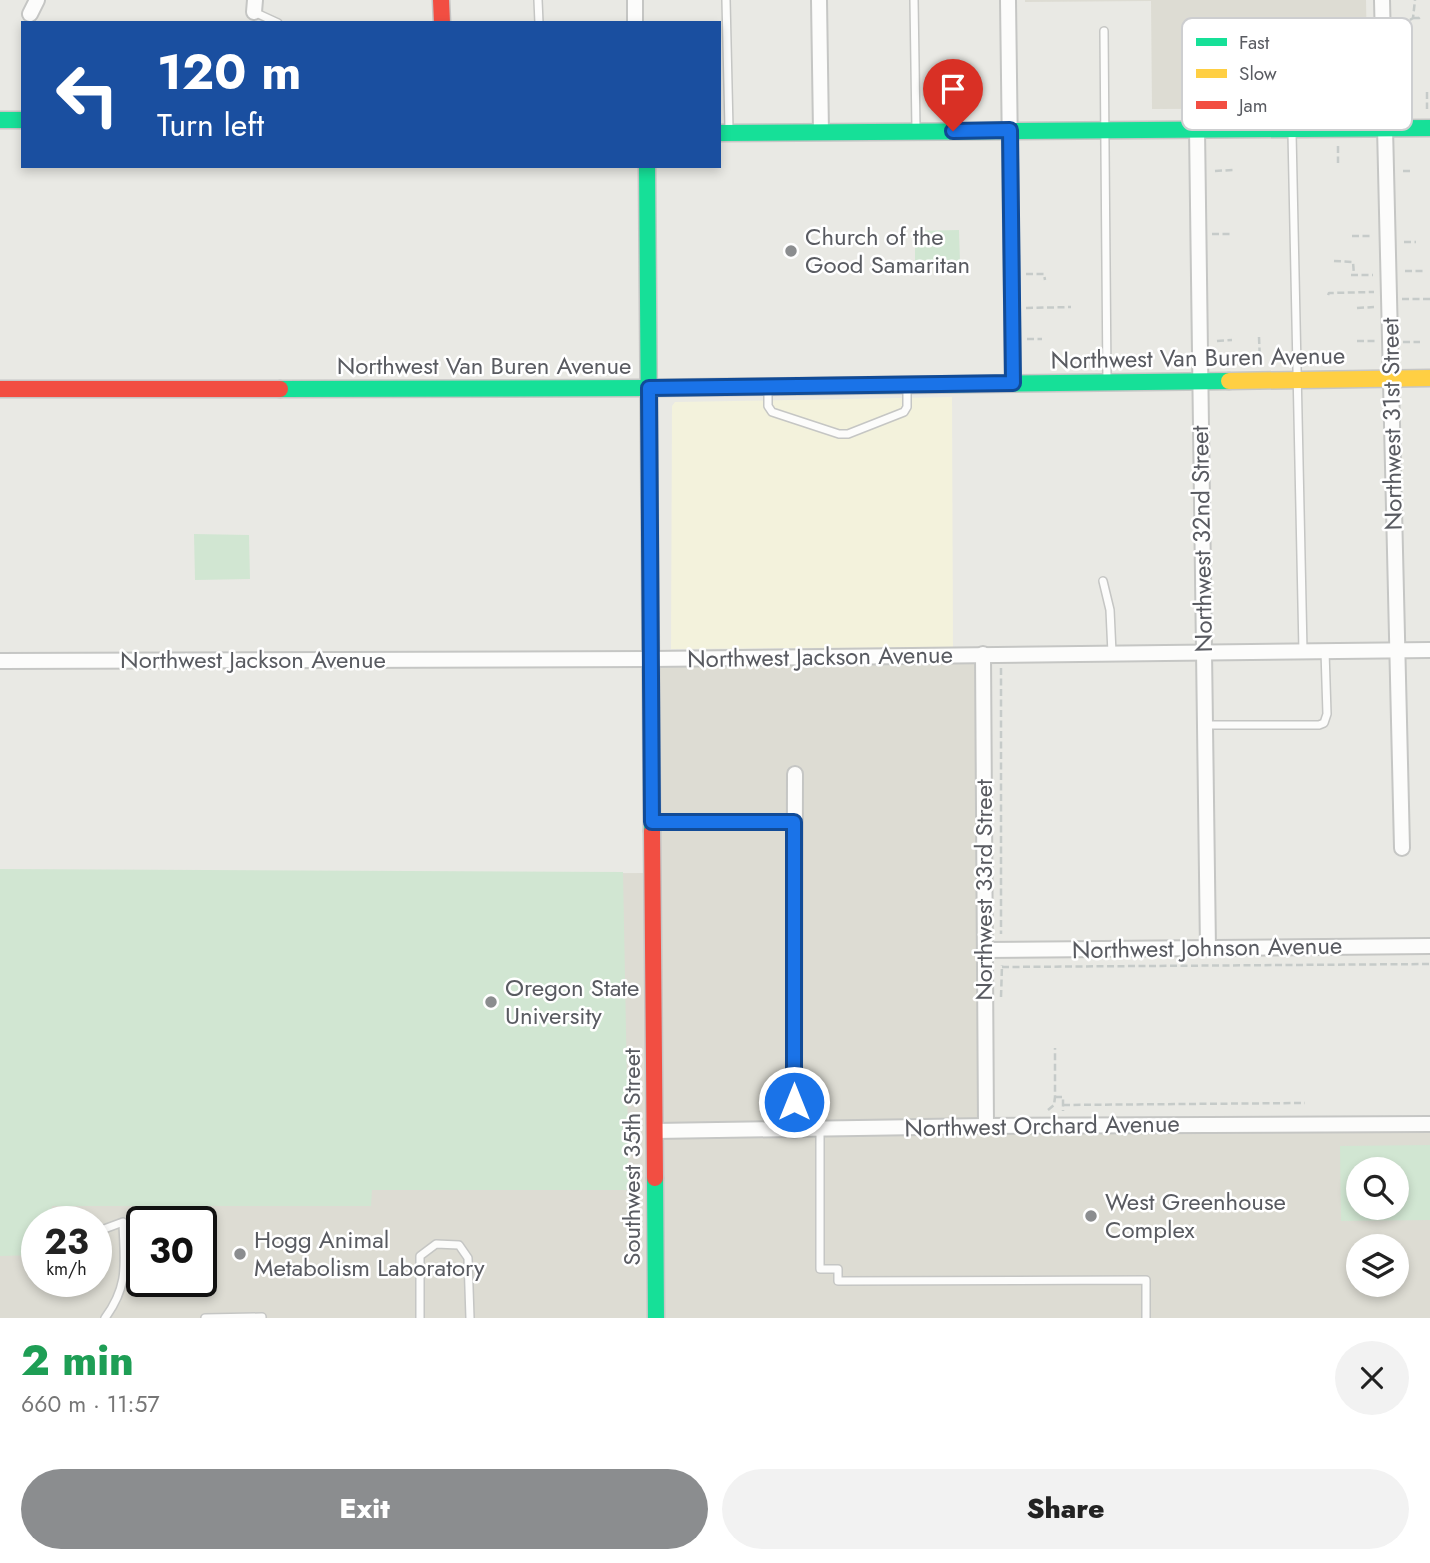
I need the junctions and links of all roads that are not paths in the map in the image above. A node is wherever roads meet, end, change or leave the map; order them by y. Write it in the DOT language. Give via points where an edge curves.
graph roads {
  1 [pos="37,0"];
  2 [pos="442,0"];
  3 [pos="538,0"];
  4 [pos="635,0"];
  5 [pos="726,0"];
  6 [pos="819,0"];
  7 [pos="914,0"];
  8 [pos="1008,0"];
  9 [pos="1382,0"];
  10 [pos="255,6"];
  11 [pos="30,14"];
  12 [pos="1382,18"];
  13 [pos="275,21"];
  14 [pos="442,21"];
  15 [pos="538,21"];
  16 [pos="635,21"];
  17 [pos="1104,31"];
  18 [pos="0,120"];
  19 [pos="21,120"];
  20 [pos="1412,128"];
  21 [pos="1430,128"];
  22 [pos="1182,129"];
  23 [pos="1010,130"];
  24 [pos="1104,130"];
  25 [pos="1197,130"];
  26 [pos="1292,130"];
  27 [pos="1384,130"];
  28 [pos="916,131"];
  29 [pos="821,132"];
  30 [pos="724,133"];
  31 [pos="647,168"];
  32 [pos="1391,378"];
  33 [pos="1430,378"];
  34 [pos="1296,379"];
  35 [pos="1199,380"];
  36 [pos="1107,381"];
  37 [pos="1013,383"];
  38 [pos="907,384"];
  39 [pos="768,386"];
  40 [pos="649,388"];
  41 [pos="0,389"];
  42 [pos="1103,580"];
  43 [pos="1397,650"];
  44 [pos="1430,650"];
  45 [pos="1303,651"];
  46 [pos="1325,651"];
  47 [pos="1203,652"];
  48 [pos="1112,653"];
  49 [pos="983,654"];
  50 [pos="651,659"];
  51 [pos="0,661"];
  52 [pos="1205,726"];
  53 [pos="795,774"];
  54 [pos="652,822"];
  55 [pos="794,822"];
  56 [pos="1402,848"];
  57 [pos="1430,946"];
  58 [pos="1208,949"];
  59 [pos="985,950"];
  60 [pos="1430,1124"];
  61 [pos="986,1126"];
  62 [pos="794,1129"];
  63 [pos="821,1129"];
  64 [pos="655,1131"];
  65 [pos="112,1226"];
  66 [pos="262,1317"];
  67 [pos="105,1318"];
  68 [pos="205,1318"];
  69 [pos="420,1318"];
  70 [pos="470,1318"];
  71 [pos="656,1318"];
  72 [pos="1146,1318"];
  1 -- 11 [label="street"];
  2 -- 14 [label="main road"];
  3 -- 15 [label="lane"];
  4 -- 16 [label="street"];
  5 -- 30 [label="lane"];
  6 -- 29 [label="street"];
  7 -- 28 [label="lane"];
  8 -- 23 [label="street"];
  9 -- 12 [label="street, Northwest 31st Street"];
  10 -- 13 [label="lane"];
  17 -- 24 [label="lane"];
  18 -- 19 [label="main road"];
  20 -- 21 [label="main road"];
  22 -- 24 [label="main road"];
  23 -- 24 [label="main road"];
  23 -- 28 [label="main road"];
  23 -- 37 [label="street"];
  24 -- 36 [label="lane"];
  25 -- 35 [label="street, Northwest 32nd Street"];
  26 -- 34 [label="lane"];
  27 -- 32 [label="street, Northwest 31st Street"];
  28 -- 29 [label="main road"];
  29 -- 30 [label="main road"];
  31 -- 40 [label="main road, Southwest 35th Street"];
  32 -- 33 [label="main road, Northwest Van Buren Avenue"];
  32 -- 34 [label="main road, Northwest Van Buren Avenue"];
  32 -- 43 [label="street, Northwest 31st Street"];
  34 -- 35 [label="main road, Northwest Van Buren Avenue"];
  34 -- 45 [label="lane"];
  35 -- 36 [label="main road, Northwest Van Buren Avenue"];
  35 -- 47 [label="street, Northwest 32nd Street"];
  36 -- 37 [label="main road, Northwest Van Buren Avenue"];
  37 -- 38 [label="main road, Northwest Van Buren Avenue"];
  38 -- 39 [label="main road, Northwest Van Buren Avenue"];
  38 -- 39 [label="lane" via="904,412 848,434 772,411"];
  39 -- 40 [label="main road, Northwest Van Buren Avenue"];
  40 -- 41 [label="main road, Northwest Van Buren Avenue"];
  40 -- 50 [label="main road, Southwest 35th Street"];
  42 -- 48 [label="lane"];
  43 -- 44 [label="street, Northwest Jackson Avenue"];
  43 -- 46 [label="street, Northwest Jackson Avenue"];
  43 -- 56 [label="street, Northwest 31st Street"];
  45 -- 46 [label="street, Northwest Jackson Avenue"];
  45 -- 47 [label="street, Northwest Jackson Avenue"];
  46 -- 52 [label="lane" via="1324,723"];
  47 -- 48 [label="street, Northwest Jackson Avenue"];
  47 -- 52 [label="street, Northwest 32nd Street"];
  48 -- 49 [label="street, Northwest Jackson Avenue"];
  49 -- 50 [label="street, Northwest Jackson Avenue"];
  49 -- 59 [label="street, Northwest 33rd Street"];
  50 -- 51 [label="street, Northwest Jackson Avenue"];
  50 -- 54 [label="main road, Southwest 35th Street"];
  52 -- 58 [label="street, Northwest 32nd Street"];
  53 -- 55 [label="street"];
  54 -- 55 [label="lane"];
  54 -- 64 [label="main road, Southwest 35th Street"];
  55 -- 62 [label="street"];
  57 -- 58 [label="street, Northwest Johnson Avenue"];
  58 -- 59 [label="street, Northwest Johnson Avenue"];
  59 -- 61 [label="street, Northwest 33rd Street"];
  60 -- 61 [label="street, Northwest Orchard Avenue"];
  61 -- 63 [label="street, Northwest Orchard Avenue"];
  62 -- 63 [label="street, Northwest Orchard Avenue"];
  62 -- 64 [label="street, Northwest Orchard Avenue"];
  63 -- 72 [label="lane" via="820,1269 838,1269 838,1281 1146,1280"];
  64 -- 71 [label="main road, Southwest 35th Street"];
  65 -- 67 [label="lane" via="123,1222 124,1274 117,1301"];
  66 -- 68 [label="lane"];
  69 -- 70 [label="lane" via="420,1256 436,1244 459,1245 468,1258"];
}
